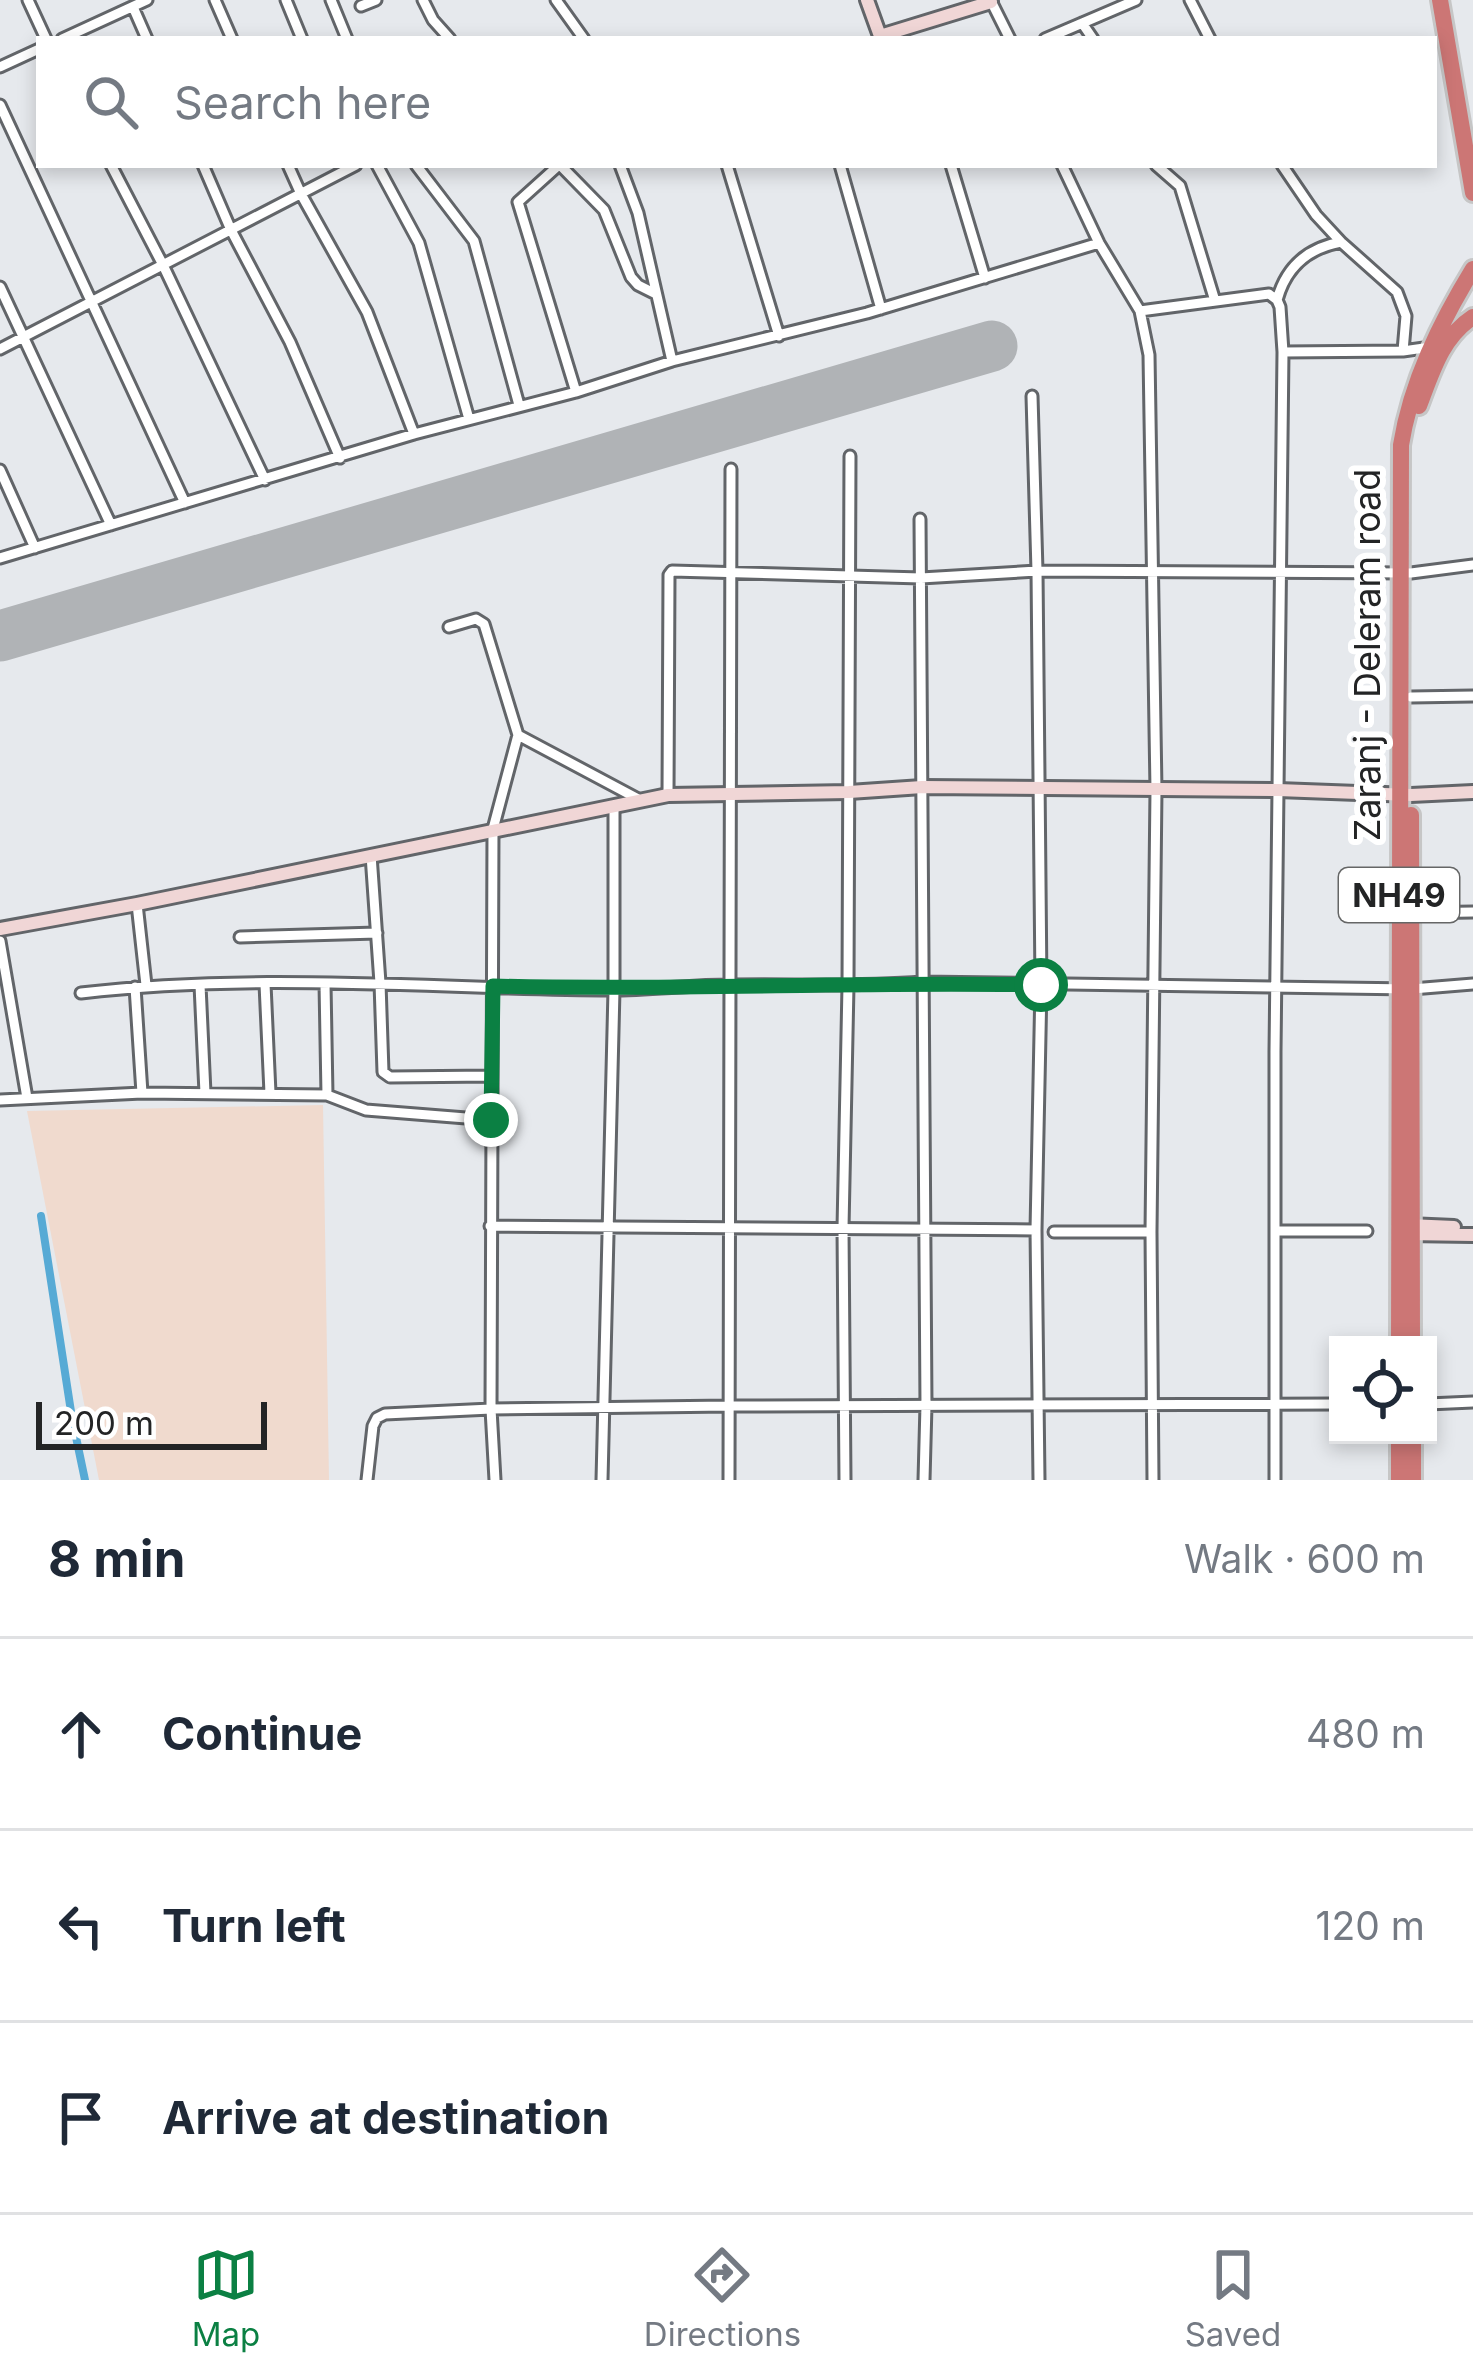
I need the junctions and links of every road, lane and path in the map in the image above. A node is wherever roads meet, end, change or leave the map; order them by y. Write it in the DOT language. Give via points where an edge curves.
graph roads {
  1 [pos="28,0"];
  2 [pos="147,0"];
  3 [pos="215,0"];
  4 [pos="286,0"];
  5 [pos="331,0"];
  6 [pos="376,0"];
  7 [pos="423,0"];
  8 [pos="556,0"];
  9 [pos="867,0"];
  10 [pos="1136,0"];
  11 [pos="1190,0"];
  12 [pos="1440,0"];
  13 [pos="1450,0"];
  14 [pos="991,1"];
  15 [pos="1116,4"];
  16 [pos="361,5"];
  17 [pos="133,7"];
  18 [pos="1082,23"];
  19 [pos="910,33"];
  20 [pos="45,36"];
  21 [pos="69,36"];
  22 [pos="146,36"];
  23 [pos="231,36"];
  24 [pos="301,36"];
  25 [pos="346,36"];
  26 [pos="447,36"];
  27 [pos="582,36"];
  28 [pos="877,36"];
  29 [pos="1008,36"];
  30 [pos="1053,36"];
  31 [pos="1091,36"];
  32 [pos="1208,36"];
  33 [pos="36,51"];
  34 [pos="0,68"];
  35 [pos="0,105"];
  36 [pos="1473,146"];
  37 [pos="113,168"];
  38 [pos="204,168"];
  39 [pos="289,168"];
  40 [pos="350,168"];
  41 [pos="379,168"];
  42 [pos="418,168"];
  43 [pos="557,168"];
  44 [pos="563,168"];
  45 [pos="621,168"];
  46 [pos="729,168"];
  47 [pos="841,168"];
  48 [pos="952,168"];
  49 [pos="1063,168"];
  50 [pos="1159,168"];
  51 [pos="1284,168"];
  52 [pos="1473,193"];
  53 [pos="301,194"];
  54 [pos="232,230"];
  55 [pos="1341,242"];
  56 [pos="1099,243"];
  57 [pos="163,265"];
  58 [pos="1473,269"];
  59 [pos="985,278"];
  60 [pos="0,287"];
  61 [pos="656,295"];
  62 [pos="1215,301"];
  63 [pos="1277,301"];
  64 [pos="93,302"];
  65 [pos="880,309"];
  66 [pos="1140,311"];
  67 [pos="1473,317"];
  68 [pos="779,336"];
  69 [pos="24,337"];
  70 [pos="1431,347"];
  71 [pos="0,349"];
  72 [pos="1403,350"];
  73 [pos="1283,352"];
  74 [pos="672,361"];
  75 [pos="575,392"];
  76 [pos="1032,396"];
  77 [pos="519,405"];
  78 [pos="470,419"];
  79 [pos="414,434"];
  80 [pos="850,456"];
  81 [pos="340,458"];
  82 [pos="731,469"];
  83 [pos="0,470"];
  84 [pos="265,480"];
  85 [pos="185,503"];
  86 [pos="920,519"];
  87 [pos="112,525"];
  88 [pos="35,548"];
  89 [pos="0,558"];
  90 [pos="1473,565"];
  91 [pos="729,571"];
  92 [pos="1037,571"];
  93 [pos="1152,573"];
  94 [pos="1406,573"];
  95 [pos="850,574"];
  96 [pos="1279,574"];
  97 [pos="921,578"];
  98 [pos="449,627"];
  99 [pos="1473,696"];
  100 [pos="1411,697"];
  101 [pos="518,735"];
  102 [pos="922,788"];
  103 [pos="1039,790"];
  104 [pos="1156,790"];
  105 [pos="1278,790"];
  106 [pos="728,792"];
  107 [pos="849,792"];
  108 [pos="1473,792"];
  109 [pos="668,794"];
  110 [pos="1405,795"];
  111 [pos="642,800"];
  112 [pos="614,806"];
  113 [pos="493,829"];
  114 [pos="371,855"];
  115 [pos="137,904"];
  116 [pos="1473,912"];
  117 [pos="1412,914"];
  118 [pos="0,929"];
  119 [pos="377,933"];
  120 [pos="240,938"];
  121 [pos="0,941"];
  122 [pos="922,982"];
  123 [pos="380,983"];
  124 [pos="265,984"];
  125 [pos="326,984"];
  126 [pos="1155,984"];
  127 [pos="1473,984"];
  128 [pos="200,985"];
  129 [pos="728,985"];
  130 [pos="1041,985"];
  131 [pos="141,986"];
  132 [pos="493,986"];
  133 [pos="848,986"];
  134 [pos="1276,988"];
  135 [pos="1405,989"];
  136 [pos="614,990"];
  137 [pos="81,993"];
  138 [pos="492,1076"];
  139 [pos="142,1093"];
  140 [pos="205,1093"];
  141 [pos="270,1093"];
  142 [pos="327,1095"];
  143 [pos="27,1098"];
  144 [pos="0,1100"];
  145 [pos="491,1120"];
  146 [pos="490,1226"];
  147 [pos="609,1227"];
  148 [pos="728,1227"];
  149 [pos="843,1228"];
  150 [pos="923,1228"];
  151 [pos="1405,1229"];
  152 [pos="1036,1230"];
  153 [pos="1277,1231"];
  154 [pos="1367,1231"];
  155 [pos="1054,1232"];
  156 [pos="1151,1232"];
  157 [pos="1473,1232"];
  158 [pos="1399,1336"];
  159 [pos="1411,1336"];
  160 [pos="1473,1402"];
  161 [pos="1276,1403"];
  162 [pos="1152,1404"];
  163 [pos="1329,1404"];
  164 [pos="1437,1404"];
  165 [pos="926,1405"];
  166 [pos="1039,1405"];
  167 [pos="729,1406"];
  168 [pos="842,1406"];
  169 [pos="491,1409"];
  170 [pos="601,1409"];
  171 [pos="1399,1444"];
  172 [pos="1413,1444"];
  173 [pos="367,1480"];
  174 [pos="495,1480"];
  175 [pos="602,1480"];
  176 [pos="729,1480"];
  177 [pos="845,1480"];
  178 [pos="924,1480"];
  179 [pos="1039,1480"];
  180 [pos="1153,1480"];
  181 [pos="1275,1480"];
  182 [pos="1399,1480"];
  183 [pos="1413,1480"];
  1 -- 20 [label="street"];
  2 -- 17 [label="street"];
  3 -- 23 [label="street"];
  4 -- 24 [label="street"];
  5 -- 25 [label="street"];
  6 -- 16 [label="street"];
  7 -- 26 [label="street"];
  8 -- 27 [label="street"];
  9 -- 28 [label="street"];
  10 -- 15 [label="street"];
  11 -- 32 [label="street"];
  12 -- 52 [label="highway"];
  13 -- 36 [label="highway"];
  14 -- 19 [label="street"];
  14 -- 29 [label="street"];
  15 -- 18 [label="street"];
  17 -- 21 [label="street"];
  17 -- 22 [label="street"];
  18 -- 30 [label="street"];
  18 -- 31 [label="street"];
  33 -- 34 [label="street"];
  35 -- 64 [label="street"];
  37 -- 57 [label="street"];
  38 -- 54 [label="street"];
  39 -- 53 [label="street"];
  40 -- 53 [label="street"];
  41 -- 78 [label="street" via="419,243"];
  42 -- 77 [label="street" via="475,241"];
  43 -- 75 [label="street" via="518,202"];
  44 -- 61 [label="street" via="604,210 631,278"];
  45 -- 61 [label="street"];
  46 -- 68 [label="street"];
  47 -- 65 [label="street"];
  48 -- 59 [label="street"];
  49 -- 56 [label="street"];
  50 -- 62 [label="street" via="1180,186"];
  51 -- 55 [label="street"];
  53 -- 54 [label="street"];
  53 -- 79 [label="street" via="367,312"];
  54 -- 57 [label="street"];
  54 -- 81 [label="street"];
  55 -- 63 [label="street" via="1305,256"];
  55 -- 72 [label="street" via="1397,292 1406,316"];
  56 -- 59 [label="street"];
  56 -- 66 [label="street"];
  57 -- 64 [label="street"];
  57 -- 84 [label="street"];
  58 -- 70 [label="highway, Zaranj - Deleram road / NH49"];
  59 -- 65 [label="street"];
  60 -- 69 [label="street"];
  61 -- 74 [label="street"];
  62 -- 63 [label="street" via="1268,294"];
  62 -- 66 [label="street"];
  63 -- 73 [label="street"];
  64 -- 69 [label="street"];
  64 -- 85 [label="street"];
  65 -- 68 [label="street"];
  66 -- 93 [label="street" via="1149,355"];
  67 -- 94 [label="highway, Zaranj - Deleram road / NH49" via="1447,340 1419,407 1410,442"];
  68 -- 74 [label="street"];
  69 -- 71 [label="street"];
  69 -- 87 [label="street"];
  70 -- 72 [label="street"];
  70 -- 94 [label="highway, Zaranj - Deleram road / NH49" via="1401,445"];
  72 -- 73 [label="street"];
  73 -- 96 [label="street"];
  74 -- 75 [label="street"];
  75 -- 77 [label="street"];
  76 -- 92 [label="street"];
  77 -- 78 [label="street"];
  78 -- 79 [label="street"];
  79 -- 81 [label="street"];
  80 -- 95 [label="street"];
  81 -- 84 [label="street"];
  82 -- 91 [label="street"];
  83 -- 88 [label="street"];
  84 -- 85 [label="street"];
  85 -- 87 [label="street"];
  86 -- 97 [label="street"];
  87 -- 88 [label="street"];
  88 -- 89 [label="street"];
  90 -- 94 [label="street"];
  91 -- 95 [label="street"];
  91 -- 106 [label="street"];
  91 -- 109 [label="street" via="670,572"];
  92 -- 93 [label="street"];
  92 -- 97 [label="street"];
  92 -- 103 [label="street"];
  93 -- 96 [label="street"];
  93 -- 104 [label="street"];
  94 -- 96 [label="street"];
  94 -- 100 [label="highway, Zaranj - Deleram road / NH49"];
  94 -- 110 [label="highway, Zaranj - Deleram road / NH49"];
  95 -- 97 [label="street"];
  95 -- 107 [label="street"];
  96 -- 105 [label="street"];
  97 -- 102 [label="street"];
  98 -- 101 [label="street" via="484,624"];
  99 -- 100 [label="street"];
  100 -- 110 [label="highway, Zaranj - Deleram road / NH49"];
  101 -- 111 [label="street"];
  101 -- 113 [label="street"];
  102 -- 103 [label="street"];
  102 -- 107 [label="street"];
  102 -- 122 [label="street"];
  103 -- 104 [label="street"];
  103 -- 130 [label="street"];
  104 -- 105 [label="street"];
  104 -- 126 [label="street"];
  105 -- 110 [label="street"];
  105 -- 134 [label="street"];
  106 -- 107 [label="street"];
  106 -- 109 [label="street"];
  106 -- 129 [label="street"];
  107 -- 133 [label="street"];
  108 -- 110 [label="street"];
  109 -- 111 [label="street"];
  110 -- 117 [label="highway, Zaranj - Deleram road / NH49"];
  110 -- 135 [label="highway, Zaranj - Deleram road / NH49"];
  111 -- 112 [label="street"];
  112 -- 113 [label="street"];
  112 -- 136 [label="street"];
  113 -- 114 [label="street"];
  113 -- 132 [label="street"];
  114 -- 115 [label="street"];
  114 -- 119 [label="street"];
  115 -- 118 [label="street"];
  115 -- 131 [label="street"];
  116 -- 117 [label="street"];
  117 -- 135 [label="highway, Zaranj - Deleram road / NH49"];
  119 -- 120 [label="street"];
  119 -- 123 [label="street"];
  121 -- 143 [label="street"];
  122 -- 130 [label="street"];
  122 -- 133 [label="street"];
  122 -- 150 [label="street"];
  123 -- 125 [label="street"];
  123 -- 132 [label="street"];
  123 -- 138 [label="street" via="386,1076"];
  124 -- 125 [label="street"];
  124 -- 128 [label="street"];
  124 -- 141 [label="street"];
  125 -- 142 [label="street"];
  126 -- 130 [label="street"];
  126 -- 134 [label="street"];
  126 -- 156 [label="street"];
  127 -- 135 [label="street"];
  128 -- 131 [label="street"];
  128 -- 140 [label="street"];
  129 -- 133 [label="street"];
  129 -- 136 [label="street"];
  129 -- 148 [label="street"];
  130 -- 152 [label="street"];
  131 -- 137 [label="street"];
  131 -- 139 [label="street"];
  132 -- 136 [label="street"];
  132 -- 138 [label="street"];
  133 -- 149 [label="street"];
  134 -- 135 [label="street"];
  134 -- 153 [label="street"];
  135 -- 151 [label="highway, Zaranj - Deleram road / NH49"];
  136 -- 147 [label="street"];
  138 -- 145 [label="street"];
  139 -- 140 [label="street"];
  139 -- 143 [label="street"];
  140 -- 141 [label="street"];
  141 -- 142 [label="street"];
  142 -- 145 [label="street" via="366,1110"];
  143 -- 144 [label="street"];
  145 -- 146 [label="street"];
  146 -- 147 [label="street"];
  146 -- 169 [label="street"];
  147 -- 148 [label="street"];
  147 -- 170 [label="street"];
  148 -- 149 [label="street"];
  148 -- 167 [label="street"];
  149 -- 150 [label="street"];
  149 -- 168 [label="street"];
  150 -- 152 [label="street"];
  150 -- 165 [label="street"];
  151 -- 157 [label="street"];
  151 -- 158 [label="highway, Zaranj - Deleram road / NH49"];
  151 -- 159 [label="highway, Zaranj - Deleram road / NH49"];
  152 -- 166 [label="street"];
  153 -- 154 [label="street"];
  153 -- 161 [label="street"];
  155 -- 156 [label="street"];
  156 -- 162 [label="street"];
  160 -- 164 [label="street"];
  161 -- 162 [label="street"];
  161 -- 163 [label="street"];
  161 -- 181 [label="street"];
  162 -- 166 [label="street"];
  162 -- 180 [label="street"];
  165 -- 166 [label="street"];
  165 -- 168 [label="street"];
  165 -- 178 [label="street"];
  166 -- 179 [label="street"];
  167 -- 168 [label="street"];
  167 -- 170 [label="street"];
  167 -- 176 [label="street"];
  168 -- 177 [label="street"];
  169 -- 170 [label="street"];
  169 -- 173 [label="street" via="377,1418"];
  169 -- 174 [label="street"];
  170 -- 175 [label="street"];
  171 -- 182 [label="highway"];
  172 -- 183 [label="highway"];
}
